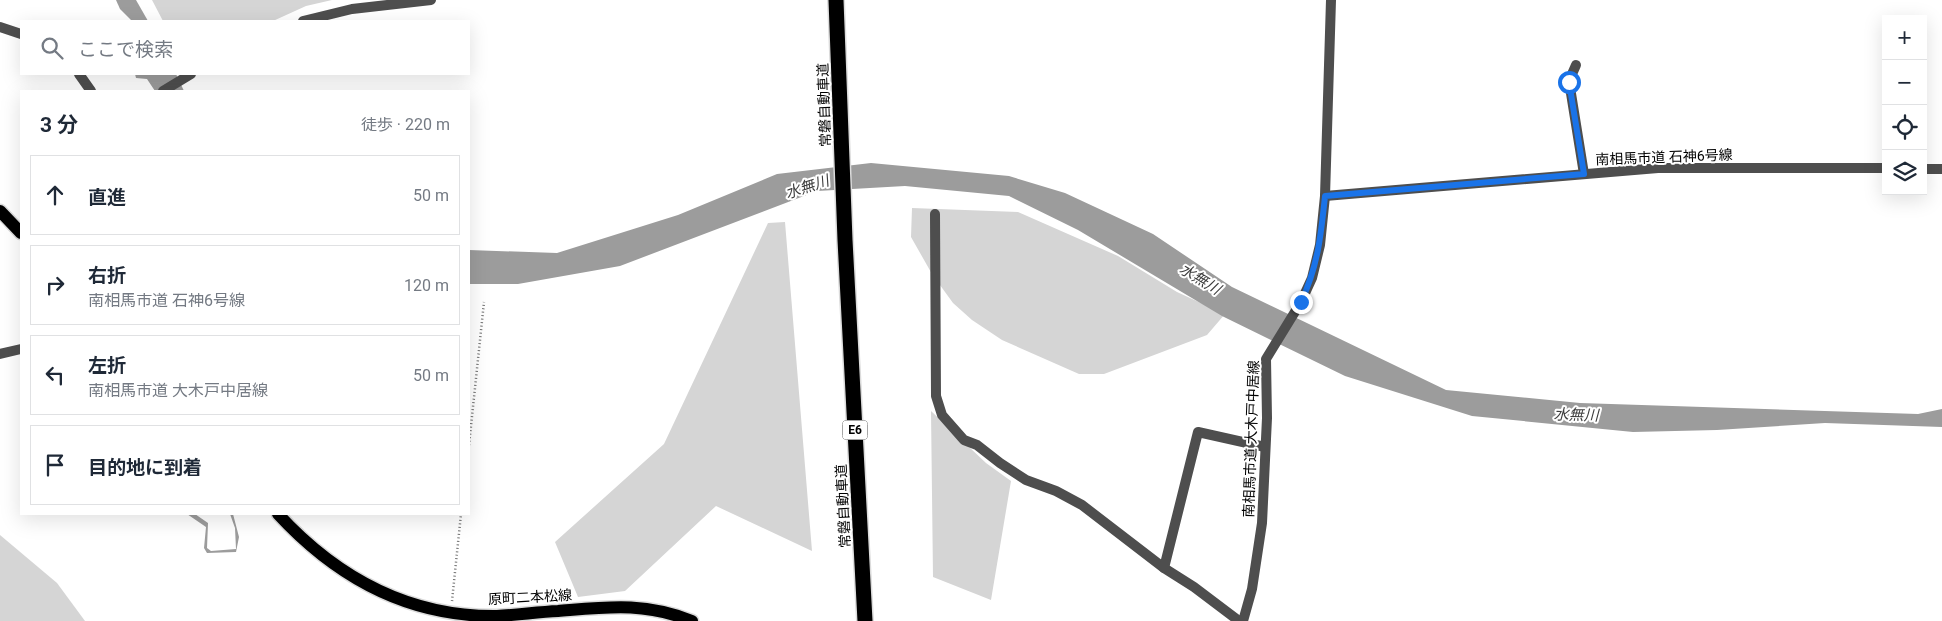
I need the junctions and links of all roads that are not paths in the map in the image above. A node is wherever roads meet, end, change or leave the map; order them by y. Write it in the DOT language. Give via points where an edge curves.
graph roads {
  1 [pos="431,0"];
  2 [pos="836,0"];
  3 [pos="1331,0"];
  4 [pos="307,20"];
  5 [pos="0,27"];
  6 [pos="20,34"];
  7 [pos="1576,65"];
  8 [pos="80,75"];
  9 [pos="189,75"];
  10 [pos="90,90"];
  11 [pos="165,90"];
  12 [pos="1882,168"];
  13 [pos="1927,169"];
  14 [pos="1942,169"];
  15 [pos="1584,174"];
  16 [pos="1325,196"];
  17 [pos="0,211"];
  18 [pos="936,214"];
  19 [pos="20,232"];
  20 [pos="845,240"];
  21 [pos="20,349"];
  22 [pos="0,354"];
  23 [pos="1265,447"];
  24 [pos="279,515"];
  25 [pos="1164,568"];
  26 [pos="497,618"];
  27 [pos="692,621"];
  28 [pos="855,621"];
  29 [pos="865,621"];
  30 [pos="1239,621"];
  31 [pos="1243,621"];
  1 -- 4 [label="street" via="352,9"];
  2 -- 20 [label="highway, 常磐自動車道 / E6"];
  3 -- 16 [label="street, 南相馬市道 大木戸中居線"];
  5 -- 6 [label="street"];
  7 -- 15 [label="street" via="1569,82"];
  8 -- 10 [label="street"];
  9 -- 11 [label="street"];
  12 -- 15 [label="street, 南相馬市道 石神6号線" via="1658,168"];
  13 -- 14 [label="street"];
  15 -- 16 [label="street, 南相馬市道 石神6号線"];
  16 -- 23 [label="street, 南相馬市道 大木戸中居線" via="1320,245 1312,278 1266,359"];
  17 -- 19 [label="main road"];
  18 -- 25 [label="street" via="936,396 942,415 964,440 977,444 1026,480 1082,505"];
  20 -- 28 [label="highway, 常磐自動車道 / E6"];
  20 -- 29 [label="highway, 常磐自動車道 / E6"];
  21 -- 22 [label="street"];
  23 -- 25 [label="street" via="1198,432"];
  23 -- 31 [label="street, 南相馬市道 大木戸中居線" via="1258,556"];
  24 -- 26 [label="main road, 原町二本松線" via="310,547 340,570 377,591 415,604"];
  25 -- 30 [label="street"];
  26 -- 27 [label="main road, 原町二本松線" via="621,606 650,608"];
}
